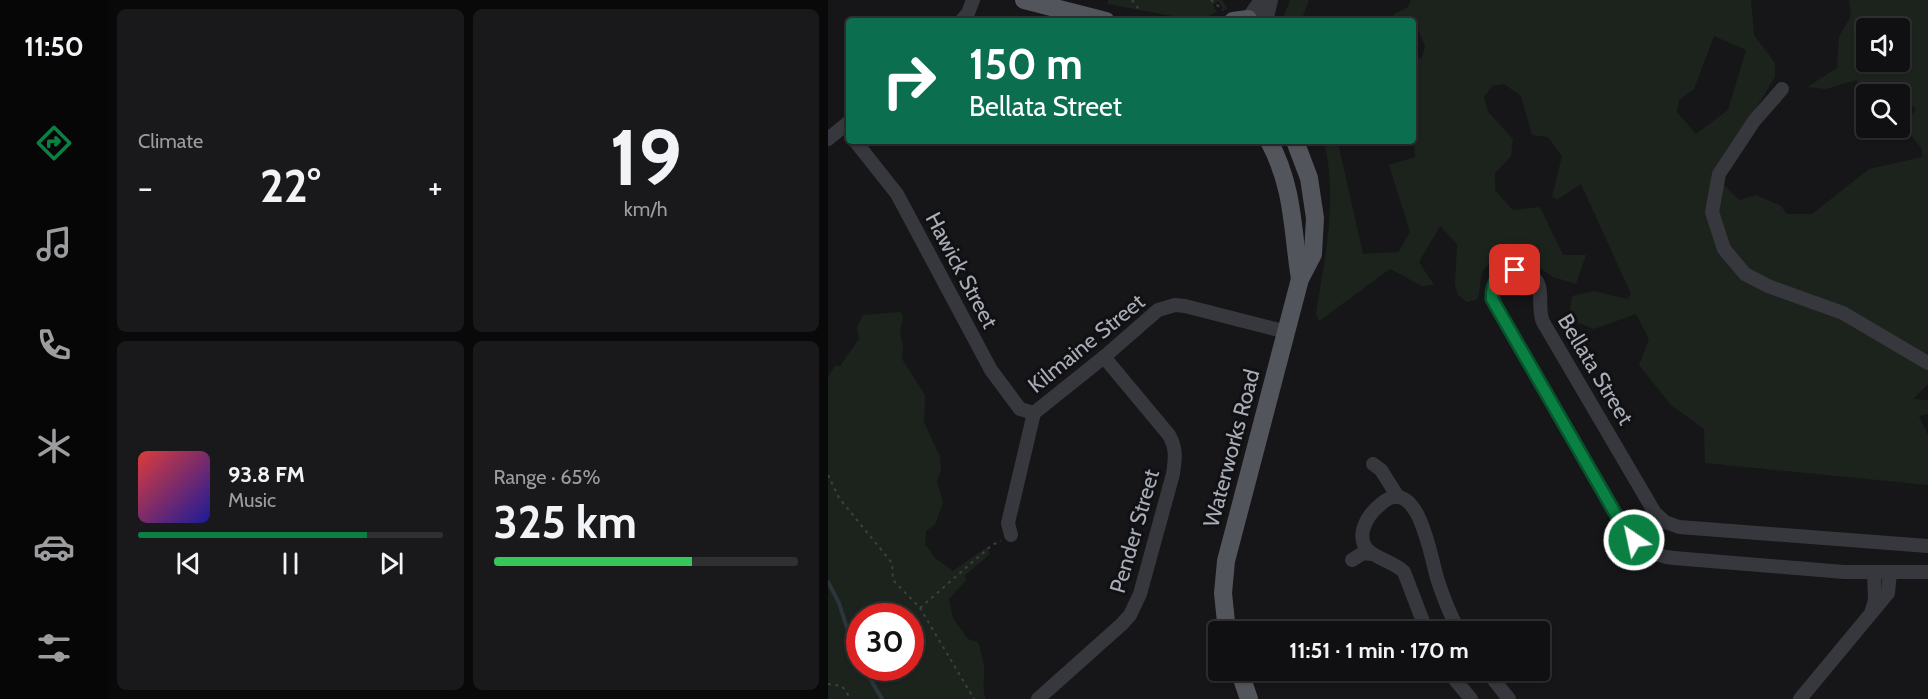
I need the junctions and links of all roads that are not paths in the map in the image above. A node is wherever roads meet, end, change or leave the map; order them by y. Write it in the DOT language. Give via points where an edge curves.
graph roads {
  1 [pos="973,0"];
  2 [pos="1024,0"];
  3 [pos="1264,0"];
  4 [pos="1271,0"];
  5 [pos="964,18"];
  6 [pos="1094,18"];
  7 [pos="1244,18"];
  8 [pos="1247,18"];
  9 [pos="1782,89"];
  10 [pos="846,129"];
  11 [pos="828,139"];
  12 [pos="857,144"];
  13 [pos="1270,144"];
  14 [pos="1296,144"];
  15 [pos="1300,279"];
  16 [pos="1287,332"];
  17 [pos="1104,357"];
  18 [pos="1928,363"];
  19 [pos="1034,413"];
  20 [pos="1373,464"];
  21 [pos="1398,497"];
  22 [pos="1011,535"];
  23 [pos="1928,546"];
  24 [pos="1372,554"];
  25 [pos="1352,560"];
  26 [pos="1874,572"];
  27 [pos="1890,572"];
  28 [pos="1928,572"];
  29 [pos="1871,612"];
  30 [pos="1226,621"];
  31 [pos="1423,621"];
  32 [pos="1454,621"];
  33 [pos="1243,681"];
  34 [pos="1456,681"];
  35 [pos="1495,681"];
  36 [pos="1038,699"];
  37 [pos="1249,699"];
  38 [pos="1471,699"];
  39 [pos="1509,699"];
  40 [pos="1800,699"];
  1 -- 5 [label="street"];
  2 -- 6 [label="main road"];
  3 -- 7 [label="street"];
  4 -- 8 [label="street" via="1268,13"];
  9 -- 18 [label="street" via="1754,121 1719,174 1712,212 1724,249 1745,274 1843,313"];
  10 -- 11 [label="street"];
  12 -- 19 [label="street, Hawick Street" via="897,194 991,370 1020,409"];
  13 -- 15 [label="main road, Waterworks Road" via="1290,194"];
  14 -- 15 [label="main road, Waterworks Road" via="1309,178 1315,218 1313,254"];
  15 -- 16 [label="main road, Waterworks Road"];
  16 -- 17 [label="street, Kilmaine Street" via="1175,305 1158,310"];
  16 -- 30 [label="main road, Waterworks Road" via="1226,561"];
  17 -- 19 [label="street, Kilmaine Street"];
  17 -- 36 [label="street, Pender Street" via="1169,435 1176,456 1173,474 1140,594 1130,615"];
  19 -- 22 [label="street, Kilmaine Street" via="1008,523"];
  20 -- 21 [label="street"];
  21 -- 24 [label="street" via="1383,502 1365,523 1363,543"];
  21 -- 32 [label="street" via="1418,515"];
  23 -- 26 [label="street, Bellata Street" via="1679,527 1662,520 1543,322 1535,279 1515,270 1496,280 1492,295 1497,308 1622,525 1638,544 1669,558"];
  24 -- 25 [label="street" via="1363,553"];
  24 -- 31 [label="street" via="1404,572"];
  26 -- 27 [label="street, Bellata Street"];
  26 -- 29 [label="street" via="1875,600"];
  27 -- 28 [label="street, Bellata Street"];
  27 -- 29 [label="street" via="1888,593"];
  29 -- 40 [label="street"];
  33 -- 37 [label="main road"];
  34 -- 38 [label="street"];
  35 -- 39 [label="street"];
}
